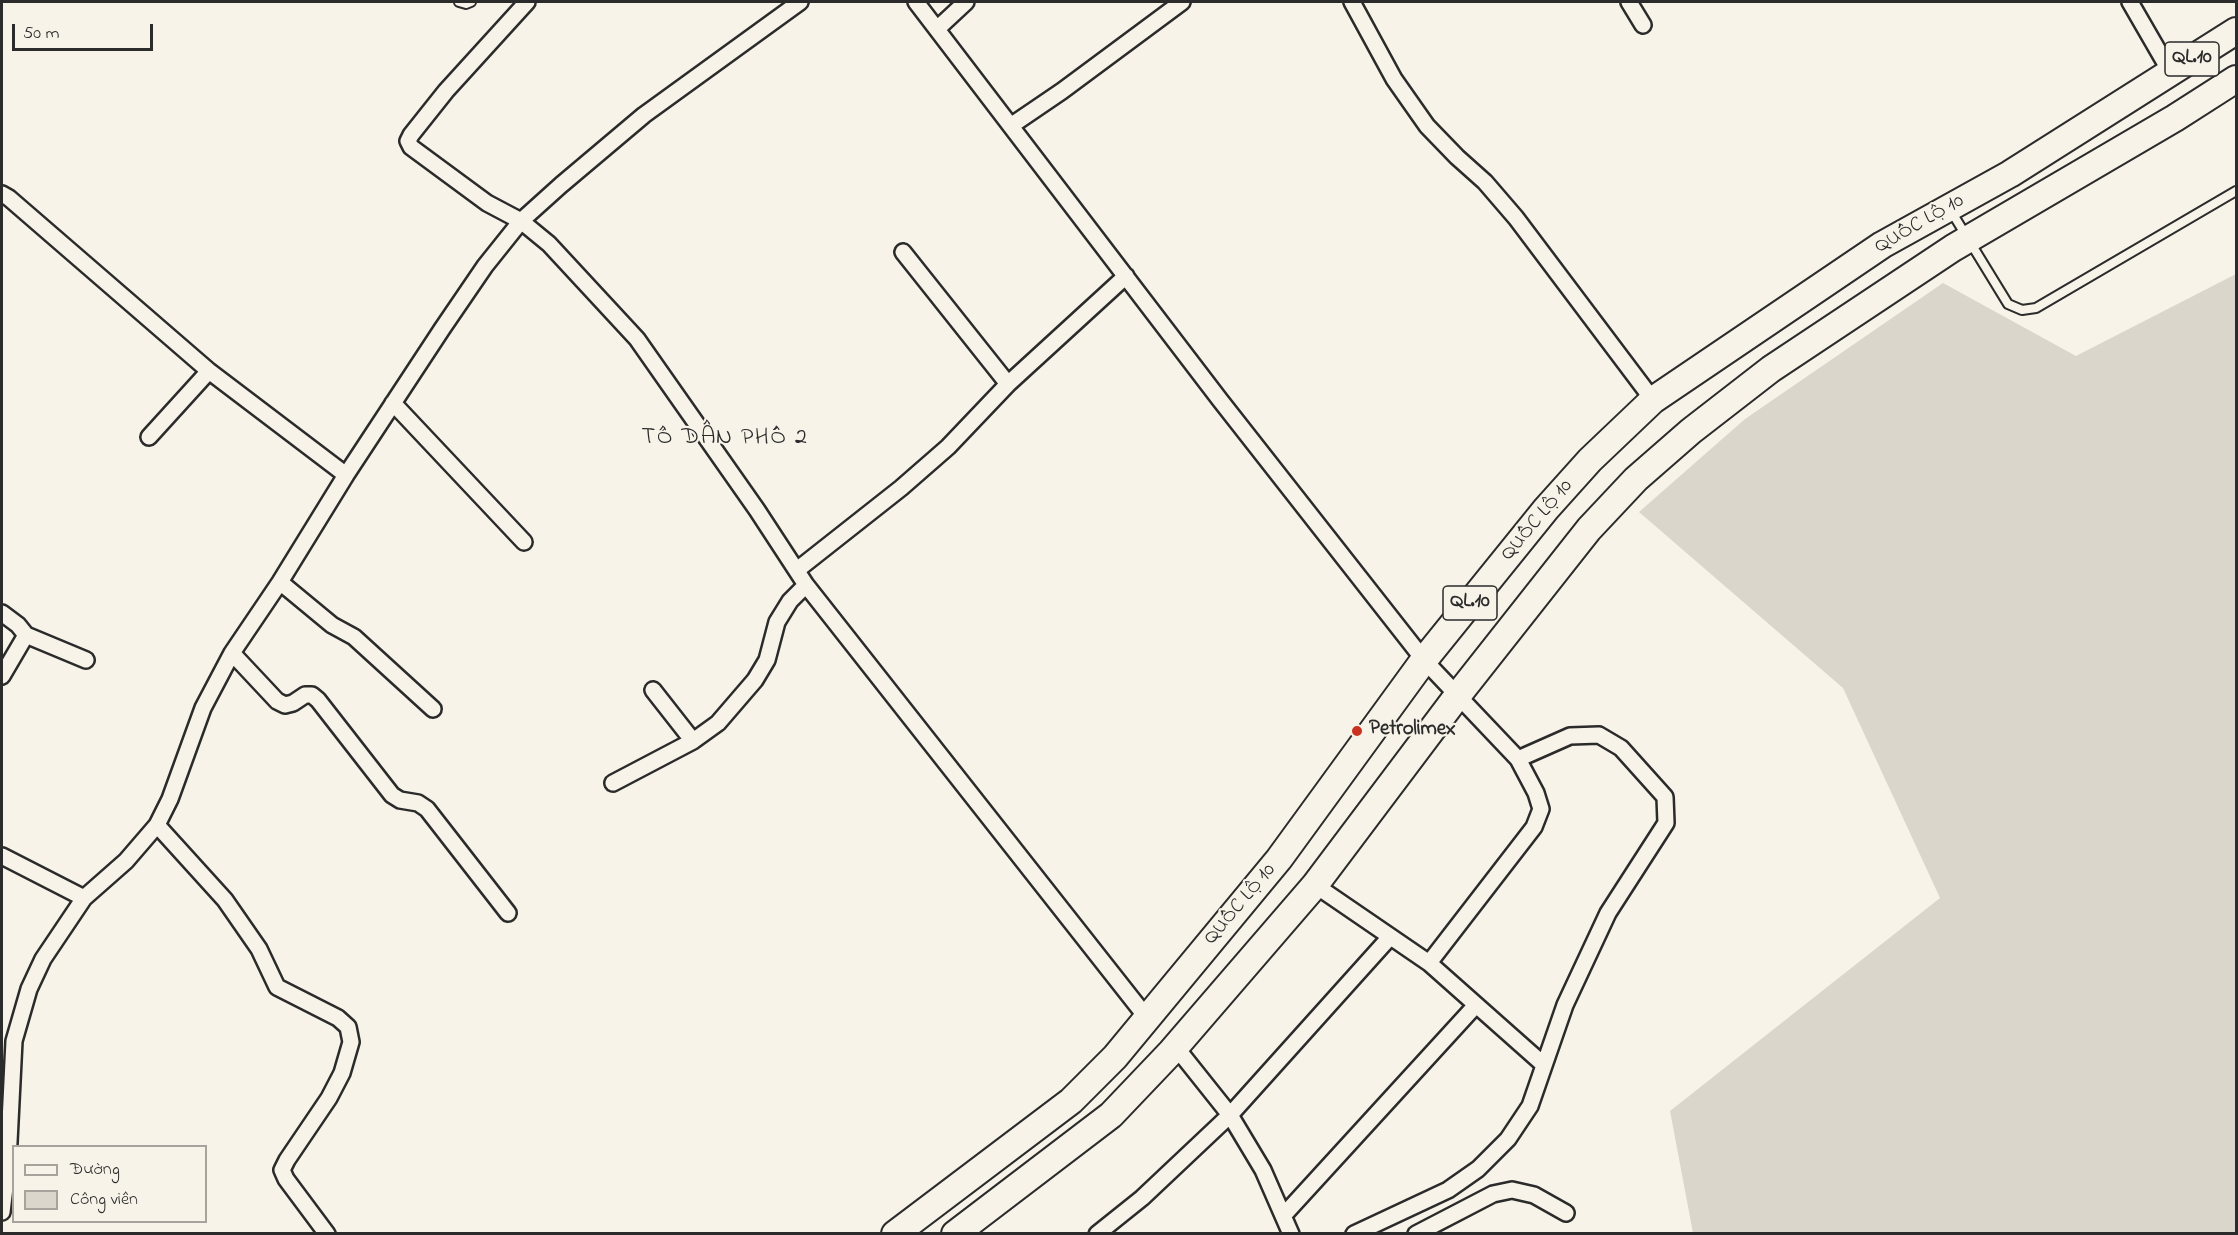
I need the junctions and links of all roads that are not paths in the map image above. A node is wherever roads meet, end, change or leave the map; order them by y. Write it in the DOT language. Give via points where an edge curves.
graph roads {
  1 [pos="459,2"];
  2 [pos="471,2"];
  3 [pos="527,2"];
  4 [pos="800,2"];
  5 [pos="916,2"];
  6 [pos="966,2"];
  7 [pos="1182,2"];
  8 [pos="1352,2"];
  9 [pos="1629,2"];
  10 [pos="2130,2"];
  11 [pos="1643,25"];
  12 [pos="937,29"];
  13 [pos="2236,31"];
  14 [pos="2171,73"];
  15 [pos="2236,79"];
  16 [pos="2147,87"];
  17 [pos="2175,118"];
  18 [pos="1012,125"];
  19 [pos="2236,191"];
  20 [pos="2,194"];
  21 [pos="1949,208"];
  22 [pos="521,221"];
  23 [pos="1968,239"];
  24 [pos="903,252"];
  25 [pos="1126,276"];
  26 [pos="209,371"];
  27 [pos="1008,384"];
  28 [pos="1653,400"];
  29 [pos="393,403"];
  30 [pos="150,436"];
  31 [pos="346,475"];
  32 [pos="524,542"];
  33 [pos="797,570"];
  34 [pos="280,582"];
  35 [pos="806,585"];
  36 [pos="2,613"];
  37 [pos="26,635"];
  38 [pos="231,653"];
  39 [pos="86,660"];
  40 [pos="1424,660"];
  41 [pos="2,676"];
  42 [pos="653,690"];
  43 [pos="1458,695"];
  44 [pos="433,710"];
  45 [pos="693,741"];
  46 [pos="1518,759"];
  47 [pos="614,783"];
  48 [pos="157,825"];
  49 [pos="2,856"];
  50 [pos="1315,885"];
  51 [pos="84,898"];
  52 [pos="508,913"];
  53 [pos="1390,937"];
  54 [pos="1429,963"];
  55 [pos="1476,1005"];
  56 [pos="1147,1018"];
  57 [pos="8,1039"];
  58 [pos="1175,1046"];
  59 [pos="1544,1065"];
  60 [pos="1230,1115"];
  61 [pos="2,1212"];
  62 [pos="1566,1213"];
  63 [pos="1283,1216"];
  64 [pos="1362,1232"];
  65 [pos="327,1233"];
  66 [pos="895,1233"];
  67 [pos="955,1233"];
  68 [pos="1097,1233"];
  69 [pos="1291,1233"];
  70 [pos="1416,1233"];
  1 -- 2 [label="lane"];
  3 -- 22 [label="street" via="446,92 408,141 443,172"];
  4 -- 22 [label="street" via="644,116"];
  5 -- 12 [label="street"];
  6 -- 12 [label="street"];
  7 -- 18 [label="street"];
  8 -- 28 [label="street" via="1394,79 1427,126 1516,218"];
  9 -- 11 [label="street"];
  10 -- 14 [label="street"];
  12 -- 18 [label="street"];
  13 -- 14 [label="highway, QUỐC LỘ 10 / QL.10"];
  14 -- 16 [label="highway, QUỐC LỘ 10 / QL.10"];
  15 -- 17 [label="highway, QUỐC LỘ 10 / QL.10"];
  16 -- 17 [label="highway"];
  16 -- 21 [label="highway, QUỐC LỘ 10 / QL.10"];
  17 -- 23 [label="highway, QUỐC LỘ 10 / QL.10"];
  18 -- 25 [label="street"];
  19 -- 23 [label="lane" via="2036,308 2022,310 2008,304"];
  20 -- 26 [label="street"];
  21 -- 23 [label="lane"];
  21 -- 28 [label="highway, QUỐC LỘ 10 / QL.10" via="1882,245"];
  22 -- 29 [label="street" via="485,266"];
  22 -- 33 [label="street" via="549,244 637,339"];
  23 -- 43 [label="highway, QUỐC LỘ 10 / QL.10" via="1771,369 1644,472 1589,529"];
  24 -- 27 [label="street"];
  25 -- 27 [label="street"];
  25 -- 40 [label="street"];
  26 -- 30 [label="street"];
  26 -- 31 [label="street"];
  27 -- 33 [label="street" via="901,488"];
  28 -- 40 [label="highway, QUỐC LỘ 10 / QL.10" via="1590,460"];
  29 -- 31 [label="street"];
  29 -- 32 [label="street"];
  31 -- 34 [label="street"];
  33 -- 35 [label="street"];
  34 -- 38 [label="street"];
  34 -- 44 [label="street" via="332,625 354,637"];
  35 -- 45 [label="street" via="777,622 767,660 755,680 718,723"];
  35 -- 56 [label="street"];
  36 -- 37 [label="street"];
  37 -- 39 [label="street"];
  37 -- 41 [label="street"];
  38 -- 48 [label="street" via="203,708"];
  38 -- 52 [label="street" via="277,702 293,704 305,695 318,700 392,795 427,809"];
  40 -- 43 [label="street"];
  40 -- 56 [label="highway, QUỐC LỘ 10 / QL.10" via="1279,860"];
  42 -- 45 [label="street"];
  43 -- 46 [label="street"];
  43 -- 50 [label="highway, QUỐC LỘ 10 / QL.10"];
  45 -- 47 [label="street"];
  46 -- 54 [label="street" via="1541,809 1534,827"];
  46 -- 59 [label="street" via="1570,736 1599,735 1621,748 1665,797 1666,823 1608,914 1565,1005"];
  48 -- 51 [label="street" via="126,861"];
  48 -- 65 [label="street" via="225,900 259,949 277,987 348,1027 351,1042 342,1073 282,1170"];
  49 -- 51 [label="street"];
  50 -- 53 [label="street"];
  50 -- 58 [label="highway, QUỐC LỘ 10 / QL.10"];
  51 -- 57 [label="street" via="43,959"];
  53 -- 54 [label="street"];
  53 -- 60 [label="street"];
  54 -- 55 [label="street"];
  55 -- 59 [label="street"];
  55 -- 63 [label="street"];
  56 -- 66 [label="highway, QUỐC LỘ 10 / QL.10" via="1071,1101"];
  57 -- 61 [label="street" via="9,1162"];
  58 -- 60 [label="street"];
  58 -- 67 [label="highway, QUỐC LỘ 10 / QL.10" via="1111,1115"];
  59 -- 64 [label="street" via="1530,1106 1508,1139 1478,1169 1448,1190"];
  60 -- 63 [label="street" via="1263,1170"];
  60 -- 68 [label="street" via="1142,1198"];
  62 -- 70 [label="street" via="1534,1195 1512,1190 1493,1194"];
  63 -- 69 [label="street"];
}
